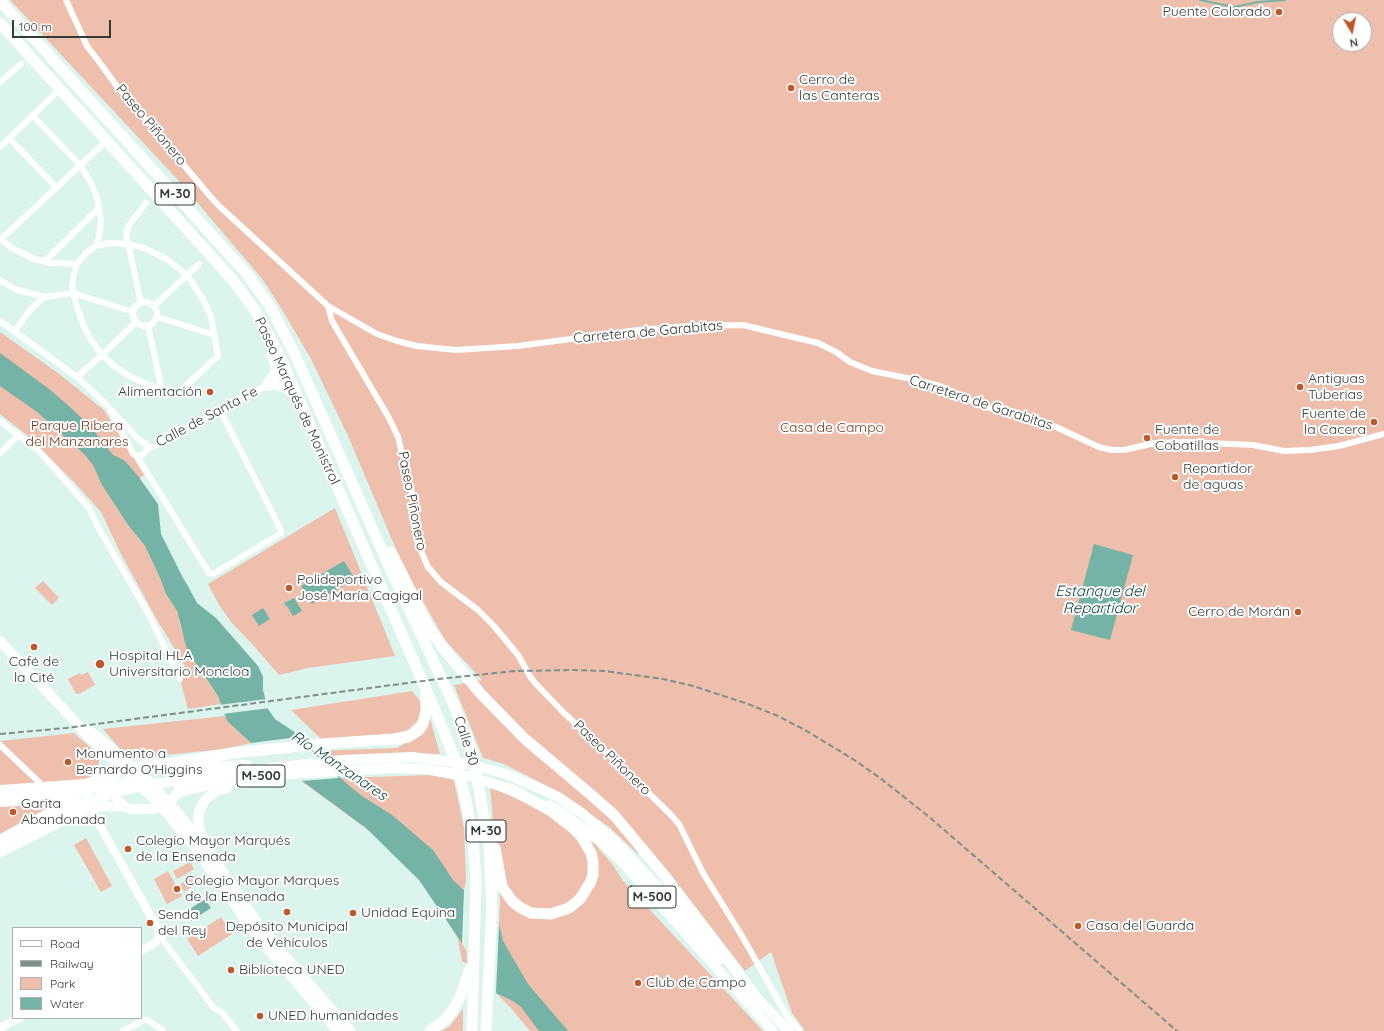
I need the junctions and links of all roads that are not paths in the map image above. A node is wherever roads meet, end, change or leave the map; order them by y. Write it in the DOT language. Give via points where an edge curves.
graph roads {
  1 [pos="66,0"];
  2 [pos="0,1"];
  3 [pos="0,23"];
  4 [pos="22,64"];
  5 [pos="0,82"];
  6 [pos="54,95"];
  7 [pos="33,116"];
  8 [pos="9,138"];
  9 [pos="101,146"];
  10 [pos="0,147"];
  11 [pos="80,165"];
  12 [pos="56,187"];
  13 [pos="146,203"];
  14 [pos="100,208"];
  15 [pos="0,240"];
  16 [pos="127,244"];
  17 [pos="96,246"];
  18 [pos="44,262"];
  19 [pos="78,264"];
  20 [pos="199,264"];
  21 [pos="187,275"];
  22 [pos="0,280"];
  23 [pos="74,293"];
  24 [pos="44,297"];
  25 [pos="141,302"];
  26 [pos="154,306"];
  27 [pos="328,306"];
  28 [pos="256,310"];
  29 [pos="133,312"];
  30 [pos="157,317"];
  31 [pos="0,321"];
  32 [pos="136,322"];
  33 [pos="148,326"];
  34 [pos="14,332"];
  35 [pos="215,336"];
  36 [pos="102,354"];
  37 [pos="77,376"];
  38 [pos="267,385"];
  39 [pos="162,389"];
  40 [pos="297,397"];
  41 [pos="109,407"];
  42 [pos="220,410"];
  43 [pos="0,421"];
  44 [pos="1384,434"];
  45 [pos="20,435"];
  46 [pos="139,440"];
  47 [pos="131,448"];
  48 [pos="147,450"];
  49 [pos="0,453"];
  50 [pos="137,456"];
  51 [pos="347,472"];
  52 [pos="0,641"];
  53 [pos="180,679"];
  54 [pos="426,689"];
  55 [pos="60,707"];
  56 [pos="0,745"];
  57 [pos="473,755"];
  58 [pos="300,764"];
  59 [pos="168,766"];
  60 [pos="133,767"];
  61 [pos="118,772"];
  62 [pos="313,773"];
  63 [pos="209,777"];
  64 [pos="182,780"];
  65 [pos="99,781"];
  66 [pos="250,782"];
  67 [pos="42,787"];
  68 [pos="507,788"];
  69 [pos="0,790"];
  70 [pos="178,793"];
  71 [pos="0,795"];
  72 [pos="69,800"];
  73 [pos="0,802"];
  74 [pos="165,805"];
  75 [pos="124,806"];
  76 [pos="91,807"];
  77 [pos="0,839"];
  78 [pos="0,846"];
  79 [pos="208,850"];
  80 [pos="0,853"];
  81 [pos="260,927"];
  82 [pos="158,929"];
  83 [pos="168,946"];
  84 [pos="150,947"];
  85 [pos="142,951"];
  86 [pos="473,961"];
  87 [pos="316,993"];
  88 [pos="756,997"];
  89 [pos="17,1019"];
  90 [pos="0,1028"];
  91 [pos="335,1028"];
  92 [pos="799,1030"];
  93 [pos="123,1031"];
  94 [pos="163,1031"];
  95 [pos="237,1031"];
  96 [pos="350,1031"];
  97 [pos="359,1031"];
  98 [pos="430,1031"];
  99 [pos="472,1031"];
  100 [pos="486,1031"];
  101 [pos="773,1031"];
  102 [pos="789,1031"];
  1 -- 27 [label="street, Paseo Piñonero" via="87,46 96,59 210,196"];
  2 -- 51 [label="highway, Paseo Marqués de Monistrol / M-30" via="248,275 271,308 296,357"];
  3 -- 28 [label="highway, Paseo Marqués de Monistrol / M-30" via="232,279"];
  4 -- 5 [label="street"];
  6 -- 7 [label="street"];
  7 -- 8 [label="street"];
  7 -- 11 [label="street"];
  8 -- 10 [label="street"];
  8 -- 12 [label="street"];
  9 -- 11 [label="street"];
  11 -- 12 [label="street"];
  11 -- 14 [label="street" via="91,183"];
  12 -- 15 [label="street"];
  13 -- 16 [label="street" via="129,225 126,234"];
  14 -- 17 [label="street" via="100,228"];
  14 -- 18 [label="street"];
  15 -- 18 [label="street" via="26,256"];
  16 -- 17 [label="street" via="108,243"];
  16 -- 21 [label="street" via="144,248 165,258"];
  16 -- 25 [label="street"];
  17 -- 19 [label="street" via="86,253"];
  18 -- 19 [label="street"];
  19 -- 23 [label="street" via="72,285"];
  20 -- 21 [label="street"];
  21 -- 26 [label="street"];
  21 -- 35 [label="street" via="211,316"];
  22 -- 24 [label="street" via="14,289"];
  23 -- 24 [label="street"];
  23 -- 29 [label="street"];
  23 -- 36 [label="street" via="84,327"];
  24 -- 34 [label="street" via="30,310"];
  25 -- 26 [label="street" via="148,302"];
  25 -- 29 [label="street"];
  26 -- 30 [label="street"];
  27 -- 44 [label="street, Carretera de Garabitas" via="377,334 397,341 456,350 518,346 638,330 743,325 818,343 850,362 872,371 940,386 980,405 1056,427 1099,447 1112,450 1155,443 1187,442 1253,445 1284,451 1310,450 1339,446"];
  27 -- 92 [label="street, Paseo Piñonero" via="332,321 398,437 413,497 418,544 428,567 441,582 478,610 494,626 518,655 537,685 679,824 703,873 787,1016"];
  28 -- 38 [label="highway" via="260,328 277,368"];
  28 -- 40 [label="highway, Paseo Marqués de Monistrol / M-30"];
  29 -- 32 [label="street"];
  30 -- 33 [label="street"];
  30 -- 35 [label="street"];
  31 -- 34 [label="street"];
  32 -- 33 [label="street"];
  32 -- 36 [label="street"];
  33 -- 39 [label="street"];
  34 -- 37 [label="street"];
  35 -- 39 [label="street" via="218,354 215,360 181,391 172,393"];
  36 -- 37 [label="street"];
  36 -- 39 [label="street" via="129,376"];
  37 -- 41 [label="street"];
  38 -- 40 [label="highway" via="276,384 287,388"];
  38 -- 42 [label="street, Calle de Santa Fe"];
  40 -- 54 [label="highway, Paseo Marqués de Monistrol / M-30"];
  41 -- 46 [label="street"];
  41 -- 47 [label="street"];
  42 -- 48 [label="street, Calle de Santa Fe"];
  42 -- 50 [label="street" via="281,530 280,534 213,574 209,573"];
  43 -- 45 [label="street"];
  45 -- 49 [label="street"];
  45 -- 53 [label="street" via="40,452 89,508 148,614"];
  46 -- 47 [label="street"];
  46 -- 48 [label="street" via="146,444"];
  47 -- 50 [label="street"];
  48 -- 50 [label="street"];
  51 -- 57 [label="highway, Calle 30 / M-30" via="453,703"];
  51 -- 88 [label="highway" via="383,537 419,611 444,649 480,693 525,738 614,816 664,875"];
  52 -- 55 [label="main road"];
  54 -- 59 [label="highway" via="423,724 408,737 233,753"];
  54 -- 86 [label="highway, Calle 30 / M-30" via="455,759 466,800 476,879"];
  55 -- 60 [label="main road"];
  55 -- 61 [label="main road"];
  56 -- 67 [label="street"];
  57 -- 68 [label="highway" via="487,803 502,887 513,902 531,912 551,914 569,908 580,899 593,875 593,862 586,842 574,828 551,811"];
  57 -- 100 [label="highway, Calle 30 / M-30" via="489,848 492,908"];
  58 -- 59 [label="main road, M-500"];
  58 -- 63 [label="main road, M-500"];
  58 -- 88 [label="main road, M-500" via="423,758 468,764 506,774 558,798 600,828 656,885"];
  59 -- 60 [label="main road" via="153,764"];
  59 -- 70 [label="main road" via="177,774 180,788"];
  60 -- 61 [label="main road"];
  60 -- 74 [label="main road" via="146,778"];
  61 -- 65 [label="main road"];
  61 -- 74 [label="main road"];
  61 -- 75 [label="main road" via="113,781 114,790"];
  62 -- 63 [label="main road, M-500"];
  62 -- 66 [label="main road, M-500"];
  62 -- 68 [label="main road, M-500" via="393,768 424,769 469,776"];
  63 -- 64 [label="main road, M-500"];
  64 -- 71 [label="main road, M-500" via="151,779 82,790"];
  64 -- 78 [label="main road, M-500" via="120,791 93,800 65,811"];
  65 -- 67 [label="main road"];
  65 -- 72 [label="main road"];
  65 -- 76 [label="street" via="88,794"];
  66 -- 70 [label="main road, M-500" via="209,785"];
  66 -- 79 [label="main road, M-500" via="217,790 205,800 198,818 199,828"];
  67 -- 69 [label="main road"];
  68 -- 101 [label="main road, M-500" via="554,807 600,841"];
  70 -- 74 [label="main road"];
  72 -- 73 [label="main road"];
  72 -- 76 [label="main road"];
  72 -- 77 [label="main road"];
  74 -- 75 [label="main road" via="138,810"];
  74 -- 79 [label="main road"];
  74 -- 91 [label="main road" via="256,935"];
  75 -- 76 [label="main road"];
  76 -- 80 [label="main road"];
  76 -- 82 [label="street" via="98,824"];
  79 -- 81 [label="main road"];
  81 -- 87 [label="highway"];
  82 -- 83 [label="street"];
  82 -- 84 [label="street" via="158,938"];
  83 -- 84 [label="street"];
  83 -- 95 [label="street" via="214,1007"];
  84 -- 85 [label="street"];
  86 -- 98 [label="highway" via="453,1010"];
  86 -- 99 [label="highway, Calle 30 / M-30"];
  87 -- 96 [label="highway"];
  87 -- 97 [label="highway"];
  88 -- 102 [label="main road, M-500"];
  89 -- 90 [label="street"];
  93 -- 94 [label="street" via="148,1020"];
}
